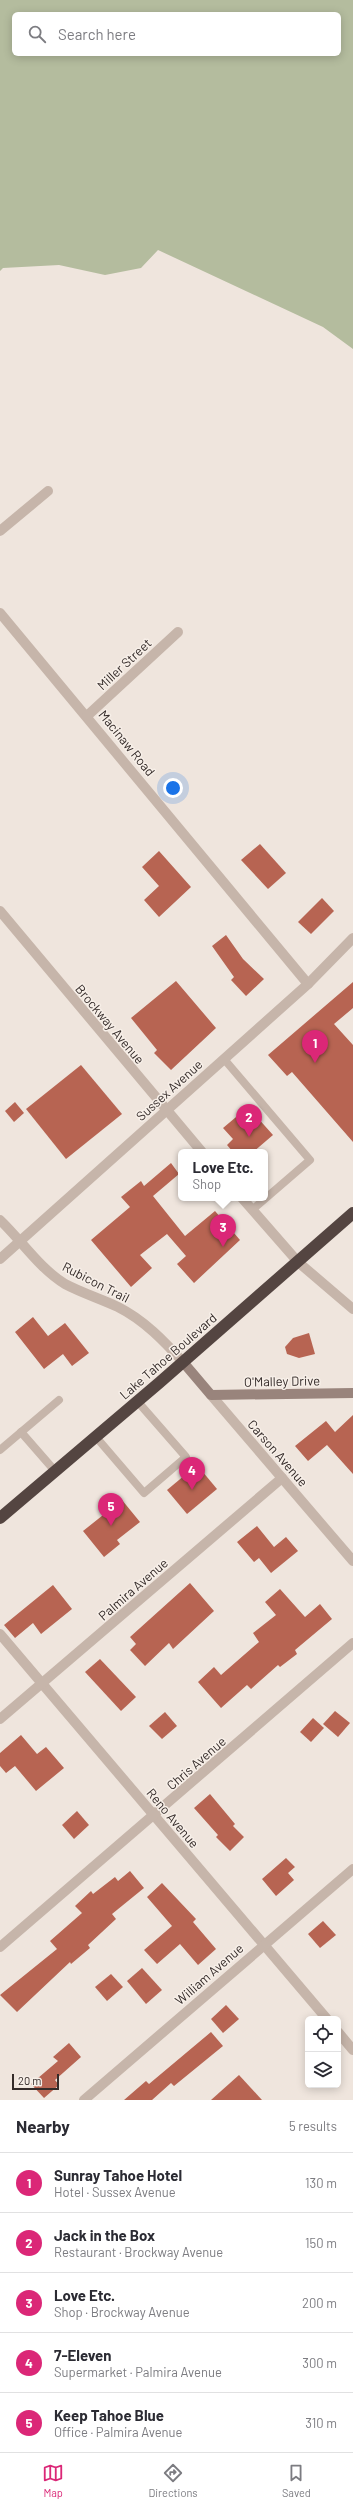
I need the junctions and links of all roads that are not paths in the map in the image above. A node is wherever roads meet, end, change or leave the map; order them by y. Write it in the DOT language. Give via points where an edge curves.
graph roads {
  1 [pos="48,491"];
  2 [pos="0,531"];
  3 [pos="0,613"];
  4 [pos="178,632"];
  5 [pos="87,716"];
  6 [pos="0,911"];
  7 [pos="353,938"];
  8 [pos="308,984"];
  9 [pos="224,1059"];
  10 [pos="166,1111"];
  11 [pos="199,1149"];
  12 [pos="268,1196"];
  13 [pos="244,1201"];
  14 [pos="262,1201"];
  15 [pos="252,1210"];
  16 [pos="353,1213"];
  17 [pos="0,1220"];
  18 [pos="20,1240"];
  19 [pos="0,1259"];
  20 [pos="298,1262"];
  21 [pos="353,1309"];
  22 [pos="183,1362"];
  23 [pos="353,1393"];
  24 [pos="211,1395"];
  25 [pos="59,1400"];
  26 [pos="138,1402"];
  27 [pos="21,1432"];
  28 [pos="96,1437"];
  29 [pos="0,1450"];
  30 [pos="55,1471"];
  31 [pos="282,1478"];
  32 [pos="0,1518"];
  33 [pos="353,1561"];
  34 [pos="0,1634"];
  35 [pos="353,1643"];
  36 [pos="43,1683"];
  37 [pos="0,1719"];
  38 [pos="155,1816"];
  39 [pos="353,1870"];
  40 [pos="263,1945"];
  41 [pos="0,1947"];
  42 [pos="324,2016"];
  43 [pos="341,2036"];
  44 [pos="353,2050"];
  45 [pos="84,2100"];
  1 -- 2 [label="street"];
  3 -- 5 [label="street, Macinaw Road"];
  4 -- 5 [label="street, Miller Street"];
  5 -- 8 [label="street, Macinaw Road"];
  6 -- 10 [label="street, Brockway Avenue"];
  7 -- 8 [label="street, Sussex Avenue"];
  8 -- 9 [label="street, Sussex Avenue"];
  9 -- 10 [label="street, Sussex Avenue"];
  9 -- 12 [label="lane" via="310,1160"];
  10 -- 11 [label="street, Brockway Avenue"];
  10 -- 18 [label="street, Sussex Avenue"];
  13 -- 15 [label="street"];
  14 -- 15 [label="lane"];
  15 -- 20 [label="street"];
  16 -- 20 [label="highway, Lake Tahoe Boulevard"];
  17 -- 18 [label="street, Rubicon Trail"];
  18 -- 19 [label="street, Sussex Avenue"];
  18 -- 22 [label="street, Rubicon Trail" via="43,1267 66,1284 120,1308 142,1322 164,1339"];
  20 -- 21 [label="street"];
  20 -- 22 [label="highway, Lake Tahoe Boulevard"];
  22 -- 24 [label="street, Carson Avenue"];
  22 -- 26 [label="highway, Lake Tahoe Boulevard"];
  23 -- 24 [label="street, O'Malley Drive"];
  24 -- 31 [label="street, Carson Avenue"];
  25 -- 27 [label="lane"];
  26 -- 28 [label="highway, Lake Tahoe Boulevard"];
  26 -- 28 [label="lane" via="186,1458 144,1493"];
  27 -- 29 [label="lane"];
  27 -- 30 [label="lane"];
  28 -- 30 [label="highway, Lake Tahoe Boulevard"];
  30 -- 32 [label="highway, Lake Tahoe Boulevard"];
  31 -- 33 [label="street, Carson Avenue"];
  31 -- 36 [label="street, Palmira Avenue"];
  34 -- 36 [label="street, Reno Avenue"];
  35 -- 38 [label="street, Chris Avenue"];
  36 -- 37 [label="street, Palmira Avenue"];
  36 -- 38 [label="street, Reno Avenue"];
  38 -- 40 [label="street, Reno Avenue"];
  38 -- 41 [label="street, Chris Avenue"];
  39 -- 40 [label="street, William Avenue"];
  40 -- 42 [label="street, Reno Avenue"];
  40 -- 45 [label="street, William Avenue"];
  43 -- 44 [label="street"];
}
